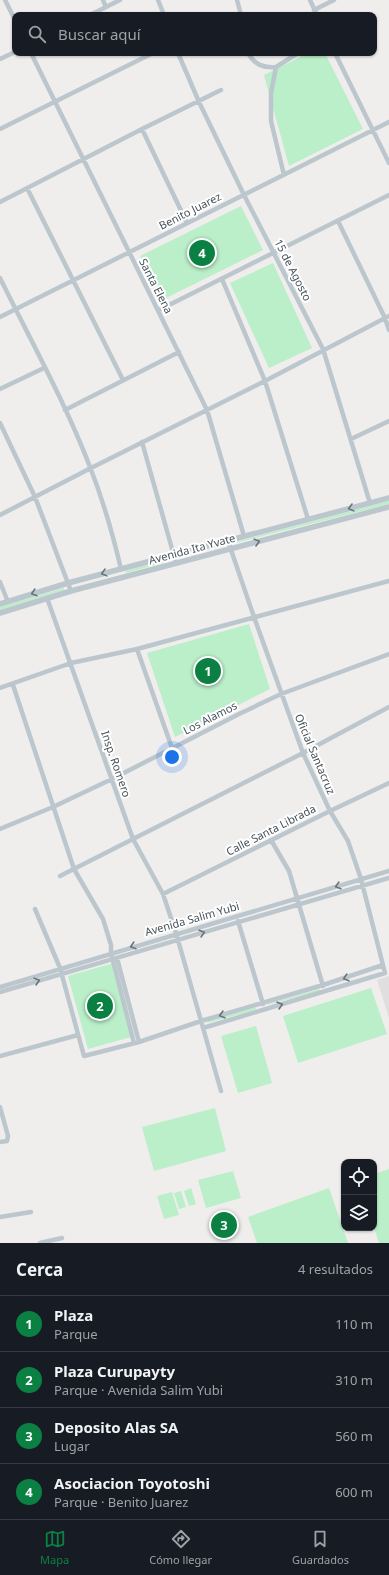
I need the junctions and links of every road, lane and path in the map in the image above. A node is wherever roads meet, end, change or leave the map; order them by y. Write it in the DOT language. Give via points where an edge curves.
graph roads {
  1 [pos="5,0"];
  2 [pos="103,0"];
  3 [pos="120,0"];
  4 [pos="158,0"];
  5 [pos="237,0"];
  6 [pos="310,0"];
  7 [pos="334,0"];
  8 [pos="106,7"];
  9 [pos="96,12"];
  10 [pos="163,12"];
  11 [pos="240,12"];
  12 [pos="315,12"];
  13 [pos="316,12"];
  14 [pos="12,14"];
  15 [pos="12,53"];
  16 [pos="32,56"];
  17 [pos="147,56"];
  18 [pos="179,56"];
  19 [pos="250,56"];
  20 [pos="293,56"];
  21 [pos="336,56"];
  22 [pos="0,59"];
  23 [pos="276,66"];
  24 [pos="221,90"];
  25 [pos="199,102"];
  26 [pos="55,103"];
  27 [pos="389,122"];
  28 [pos="0,129"];
  29 [pos="142,130"];
  30 [pos="373,130"];
  31 [pos="83,160"];
  32 [pos="389,163"];
  33 [pos="284,175"];
  34 [pos="27,188"];
  35 [pos="244,195"];
  36 [pos="389,195"];
  37 [pos="0,202"];
  38 [pos="338,221"];
  39 [pos="187,223"];
  40 [pos="129,252"];
  41 [pos="274,252"];
  42 [pos="0,278"];
  43 [pos="222,279"];
  44 [pos="73,280"];
  45 [pos="15,309"];
  46 [pos="159,310"];
  47 [pos="0,317"];
  48 [pos="387,317"];
  49 [pos="389,330"];
  50 [pos="323,349"];
  51 [pos="179,352"];
  52 [pos="44,368"];
  53 [pos="123,380"];
  54 [pos="265,381"];
  55 [pos="0,389"];
  56 [pos="65,410"];
  57 [pos="208,410"];
  58 [pos="389,421"];
  59 [pos="0,424"];
  60 [pos="351,439"];
  61 [pos="142,442"];
  62 [pos="90,468"];
  63 [pos="34,497"];
  64 [pos="389,498"];
  65 [pos="370,503"];
  66 [pos="389,507"];
  67 [pos="0,515"];
  68 [pos="308,520"];
  69 [pos="282,527"];
  70 [pos="284,534"];
  71 [pos="244,536"];
  72 [pos="228,540"];
  73 [pos="231,548"];
  74 [pos="174,555"];
  75 [pos="176,563"];
  76 [pos="121,569"];
  77 [pos="389,581"];
  78 [pos="0,582"];
  79 [pos="68,583"];
  80 [pos="71,591"];
  81 [pos="47,598"];
  82 [pos="8,602"];
  83 [pos="0,604"];
  84 [pos="0,613"];
  85 [pos="254,617"];
  86 [pos="137,649"];
  87 [pos="389,654"];
  88 [pos="71,663"];
  89 [pos="13,685"];
  90 [pos="0,688"];
  91 [pos="281,694"];
  92 [pos="389,707"];
  93 [pos="172,748"];
  94 [pos="303,753"];
  95 [pos="112,779"];
  96 [pos="389,783"];
  97 [pos="53,807"];
  98 [pos="330,811"];
  99 [pos="0,829"];
  100 [pos="133,839"];
  101 [pos="271,840"];
  102 [pos="74,869"];
  103 [pos="389,871"];
  104 [pos="60,876"];
  105 [pos="389,878"];
  106 [pos="361,879"];
  107 [pos="363,886"];
  108 [pos="163,894"];
  109 [pos="298,898"];
  110 [pos="300,905"];
  111 [pos="35,909"];
  112 [pos="237,915"];
  113 [pos="239,922"];
  114 [pos="176,933"];
  115 [pos="178,940"];
  116 [pos="113,952"];
  117 [pos="115,960"];
  118 [pos="383,965"];
  119 [pos="60,968"];
  120 [pos="62,974"];
  121 [pos="323,985"];
  122 [pos="0,987"];
  123 [pos="0,992"];
  124 [pos="324,992"];
  125 [pos="262,1003"];
  126 [pos="265,1010"];
  127 [pos="201,1021"];
  128 [pos="203,1028"];
  129 [pos="78,1035"];
  130 [pos="137,1042"];
  131 [pos="0,1056"];
  132 [pos="221,1091"];
  133 [pos="0,1107"];
  134 [pos="0,1142"];
  135 [pos="31,1212"];
  136 [pos="0,1217"];
  137 [pos="62,1238"];
  138 [pos="40,1243"];
  1 -- 14 [label="street"];
  2 -- 8 [label="street"];
  3 -- 8 [label="street"];
  4 -- 10 [label="street"];
  5 -- 11 [label="street"];
  6 -- 12 [label="street"];
  7 -- 13 [label="street"];
  8 -- 9 [label="street"];
  15 -- 22 [label="street"];
  16 -- 26 [label="street, Santa Elena"];
  17 -- 26 [label="street"];
  18 -- 25 [label="street, 15 de Agosto"];
  19 -- 23 [label="street" via="258,65"];
  20 -- 23 [label="street"];
  21 -- 30 [label="street"];
  23 -- 33 [label="street" via="271,93 271,121"];
  24 -- 25 [label="street"];
  25 -- 29 [label="street"];
  25 -- 35 [label="street, 15 de Agosto"];
  26 -- 28 [label="street"];
  26 -- 31 [label="street, Santa Elena"];
  27 -- 30 [label="street, Benito Juarez"];
  29 -- 31 [label="street"];
  29 -- 39 [label="street"];
  30 -- 32 [label="street"];
  30 -- 33 [label="street, Benito Juarez"];
  31 -- 34 [label="street"];
  31 -- 40 [label="street, Santa Elena"];
  33 -- 35 [label="street, Benito Juarez"];
  34 -- 37 [label="street"];
  34 -- 44 [label="street"];
  35 -- 39 [label="street, Benito Juarez"];
  35 -- 41 [label="street, 15 de Agosto"];
  36 -- 38 [label="street"];
  38 -- 41 [label="street"];
  38 -- 48 [label="street"];
  39 -- 40 [label="street, Benito Juarez"];
  40 -- 44 [label="street, Benito Juarez"];
  40 -- 46 [label="street, Santa Elena"];
  41 -- 43 [label="street"];
  41 -- 50 [label="street, 15 de Agosto"];
  42 -- 45 [label="street"];
  43 -- 46 [label="street"];
  43 -- 54 [label="street"];
  44 -- 45 [label="street, Benito Juarez"];
  44 -- 53 [label="street"];
  45 -- 47 [label="street, Benito Juarez"];
  45 -- 52 [label="street"];
  46 -- 51 [label="street, Santa Elena"];
  48 -- 49 [label="street"];
  48 -- 50 [label="street"];
  50 -- 54 [label="street"];
  50 -- 60 [label="street, 15 de Agosto"];
  51 -- 53 [label="street"];
  51 -- 57 [label="street, Santa Elena"];
  52 -- 55 [label="street"];
  52 -- 56 [label="street"];
  53 -- 56 [label="street"];
  54 -- 57 [label="street"];
  54 -- 68 [label="street"];
  56 -- 62 [label="street"];
  57 -- 61 [label="street"];
  57 -- 71 [label="street, Santa Elena"];
  58 -- 60 [label="street"];
  59 -- 63 [label="street"];
  60 -- 65 [label="street, 15 de Agosto"];
  61 -- 62 [label="street"];
  61 -- 74 [label="street"];
  62 -- 63 [label="street"];
  62 -- 76 [label="street" via="115,542"];
  63 -- 67 [label="street"];
  63 -- 79 [label="street"];
  64 -- 65 [label="street, Avenida Ita Yvate"];
  65 -- 68 [label="street, Avenida Ita Yvate, one-way"];
  66 -- 70 [label="street, Avenida Ita Yvate"];
  68 -- 69 [label="street, Avenida Ita Yvate"];
  69 -- 70 [label="street"];
  69 -- 71 [label="street, Avenida Ita Yvate"];
  73 -- 70 [label="street, Avenida Ita Yvate, one-way"];
  71 -- 72 [label="street, Avenida Ita Yvate"];
  72 -- 73 [label="street, Oficial Santacruz"];
  72 -- 74 [label="street, Avenida Ita Yvate"];
  73 -- 75 [label="street, Avenida Ita Yvate"];
  73 -- 85 [label="street, Oficial Santacruz"];
  74 -- 75 [label="street"];
  74 -- 76 [label="street, Avenida Ita Yvate"];
  75 -- 80 [label="street, Avenida Ita Yvate"];
  76 -- 79 [label="street, Avenida Ita Yvate, one-way"];
  77 -- 85 [label="street"];
  78 -- 82 [label="street"];
  79 -- 80 [label="street"];
  79 -- 82 [label="street, Avenida Ita Yvate, one-way"];
  80 -- 81 [label="street, Avenida Ita Yvate"];
  81 -- 84 [label="street, Avenida Ita Yvate"];
  81 -- 88 [label="street, Insp. Romero"];
  82 -- 83 [label="street, Avenida Ita Yvate"];
  85 -- 86 [label="street"];
  85 -- 91 [label="street, Oficial Santacruz"];
  86 -- 88 [label="street"];
  86 -- 93 [label="street"];
  87 -- 91 [label="street, Los Alamos"];
  88 -- 89 [label="street"];
  88 -- 95 [label="street, Insp. Romero"];
  89 -- 90 [label="street"];
  89 -- 97 [label="street"];
  91 -- 93 [label="street, Los Alamos"];
  91 -- 94 [label="street, Oficial Santacruz"];
  92 -- 94 [label="street"];
  93 -- 95 [label="street, Los Alamos"];
  94 -- 98 [label="street, Oficial Santacruz"];
  94 -- 100 [label="street"];
  95 -- 97 [label="street, Los Alamos"];
  95 -- 100 [label="street, Insp. Romero"];
  96 -- 98 [label="street, Calle Santa Librada"];
  97 -- 99 [label="street, Los Alamos"];
  97 -- 102 [label="street"];
  98 -- 101 [label="street, Calle Santa Librada"];
  98 -- 106 [label="street, Oficial Santacruz" via="348,841"];
  100 -- 102 [label="street"];
  100 -- 108 [label="street, Insp. Romero"];
  101 -- 108 [label="street, Calle Santa Librada"];
  101 -- 109 [label="street" via="289,871"];
  102 -- 104 [label="street"];
  102 -- 116 [label="street" via="104,919"];
  103 -- 106 [label="street, Avenida Salim Yubi"];
  105 -- 107 [label="street, Avenida Salim Yubi"];
  106 -- 107 [label="street, Oficial Santacruz"];
  106 -- 109 [label="street, Avenida Salim Yubi, one-way"];
  107 -- 110 [label="street, Avenida Salim Yubi"];
  107 -- 118 [label="street, Oficial Santacruz"];
  108 -- 114 [label="street, Insp. Romero"];
  109 -- 110 [label="street"];
  109 -- 112 [label="street, Avenida Salim Yubi"];
  110 -- 113 [label="street, Avenida Salim Yubi"];
  110 -- 121 [label="street"];
  111 -- 119 [label="street"];
  112 -- 113 [label="street"];
  112 -- 114 [label="street, Avenida Salim Yubi"];
  115 -- 113 [label="street, Avenida Salim Yubi, one-way"];
  113 -- 125 [label="street"];
  114 -- 115 [label="street, Insp. Romero"];
  114 -- 116 [label="street, Avenida Salim Yubi, one-way"];
  115 -- 117 [label="street, Avenida Salim Yubi"];
  115 -- 127 [label="street, Insp. Romero"];
  116 -- 117 [label="street"];
  116 -- 119 [label="street, Avenida Salim Yubi"];
  117 -- 120 [label="street, Avenida Salim Yubi"];
  117 -- 130 [label="street"];
  118 -- 121 [label="street, one-way"];
  118 -- 124 [label="street, Oficial Santacruz" via="385,973"];
  119 -- 120 [label="street"];
  119 -- 122 [label="street, Avenida Salim Yubi"];
  123 -- 120 [label="street, Avenida Salim Yubi, one-way"];
  120 -- 129 [label="street"];
  121 -- 124 [label="street"];
  121 -- 125 [label="street"];
  126 -- 124 [label="street, one-way"];
  125 -- 126 [label="street"];
  125 -- 127 [label="street, one-way"];
  126 -- 128 [label="street"];
  127 -- 128 [label="street, Insp. Romero"];
  127 -- 130 [label="street"];
  128 -- 132 [label="street, Insp. Romero"];
  129 -- 130 [label="street" via="84,1056"];
  129 -- 131 [label="street"];
  133 -- 134 [label="street" via="8,1136 7,1141"];
  135 -- 136 [label="street"];
  137 -- 138 [label="street"];
}
